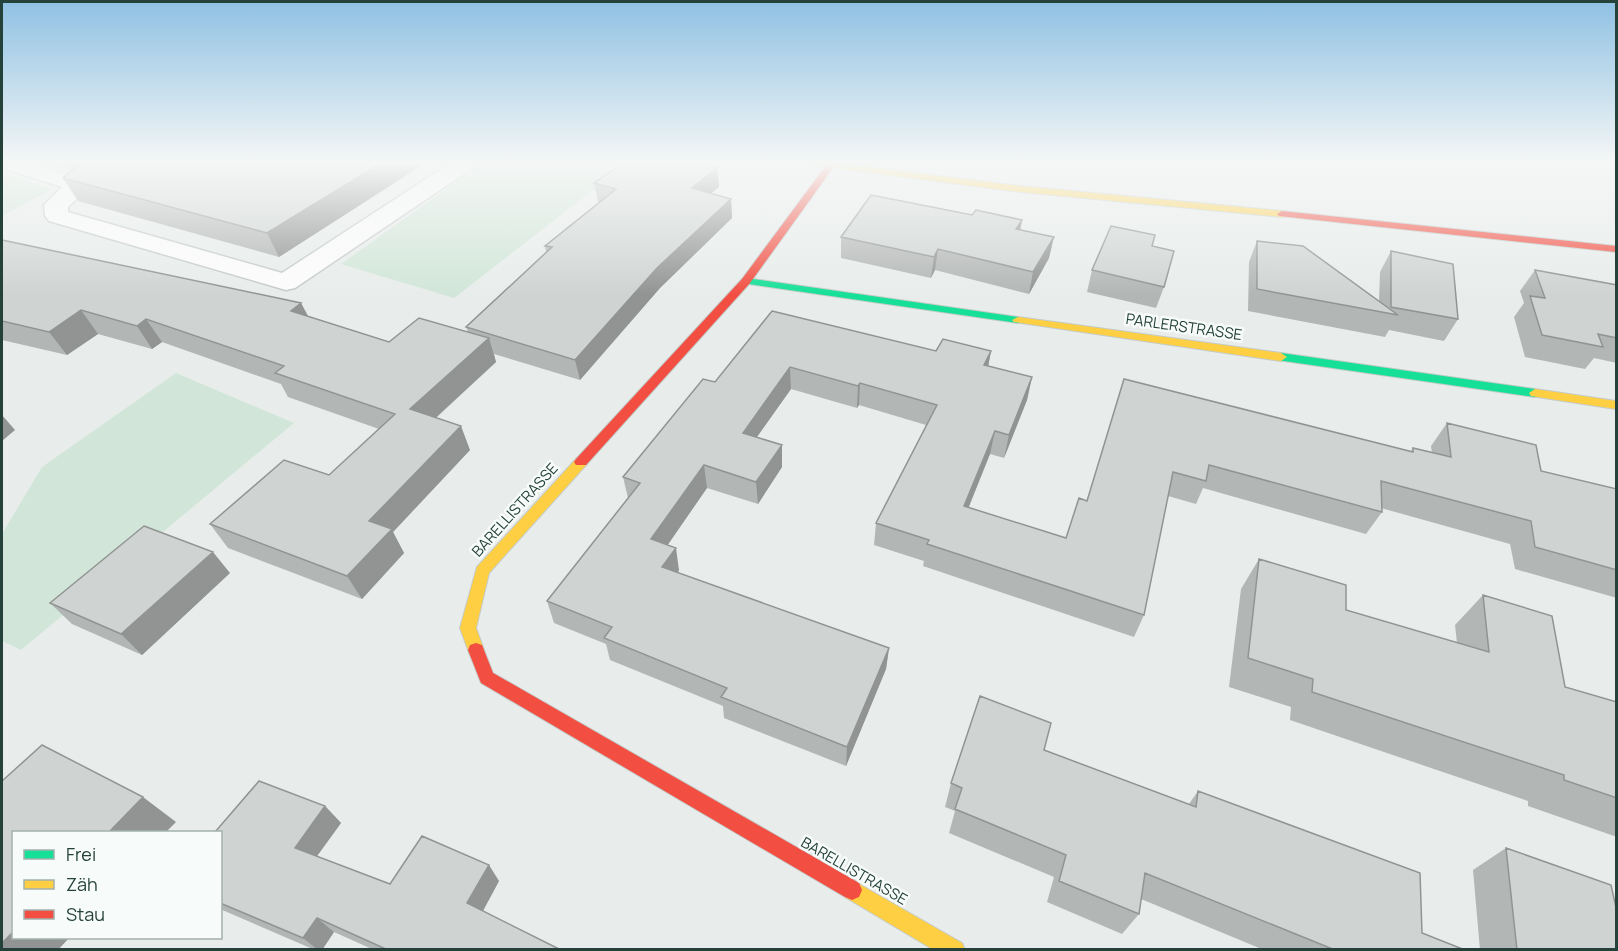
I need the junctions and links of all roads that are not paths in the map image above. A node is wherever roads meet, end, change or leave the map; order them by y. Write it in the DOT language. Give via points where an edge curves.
graph roads {
  1 [pos="56,206"];
  2 [pos="399,206"];
  3 [pos="801,206"];
  4 [pos="1217,206"];
  5 [pos="1617,249"];
  6 [pos="747,281"];
  7 [pos="1617,405"];
  8 [pos="955,950"];
  1 -- 2 [label="street" via="57,216 285,282"];
  3 -- 6 [label="street, BARELLISTRASSE"];
  4 -- 5 [label="street"];
  6 -- 7 [label="street, PARLERSTRASSE"];
  6 -- 8 [label="street, BARELLISTRASSE" via="482,571 468,628 486,678"];
}
